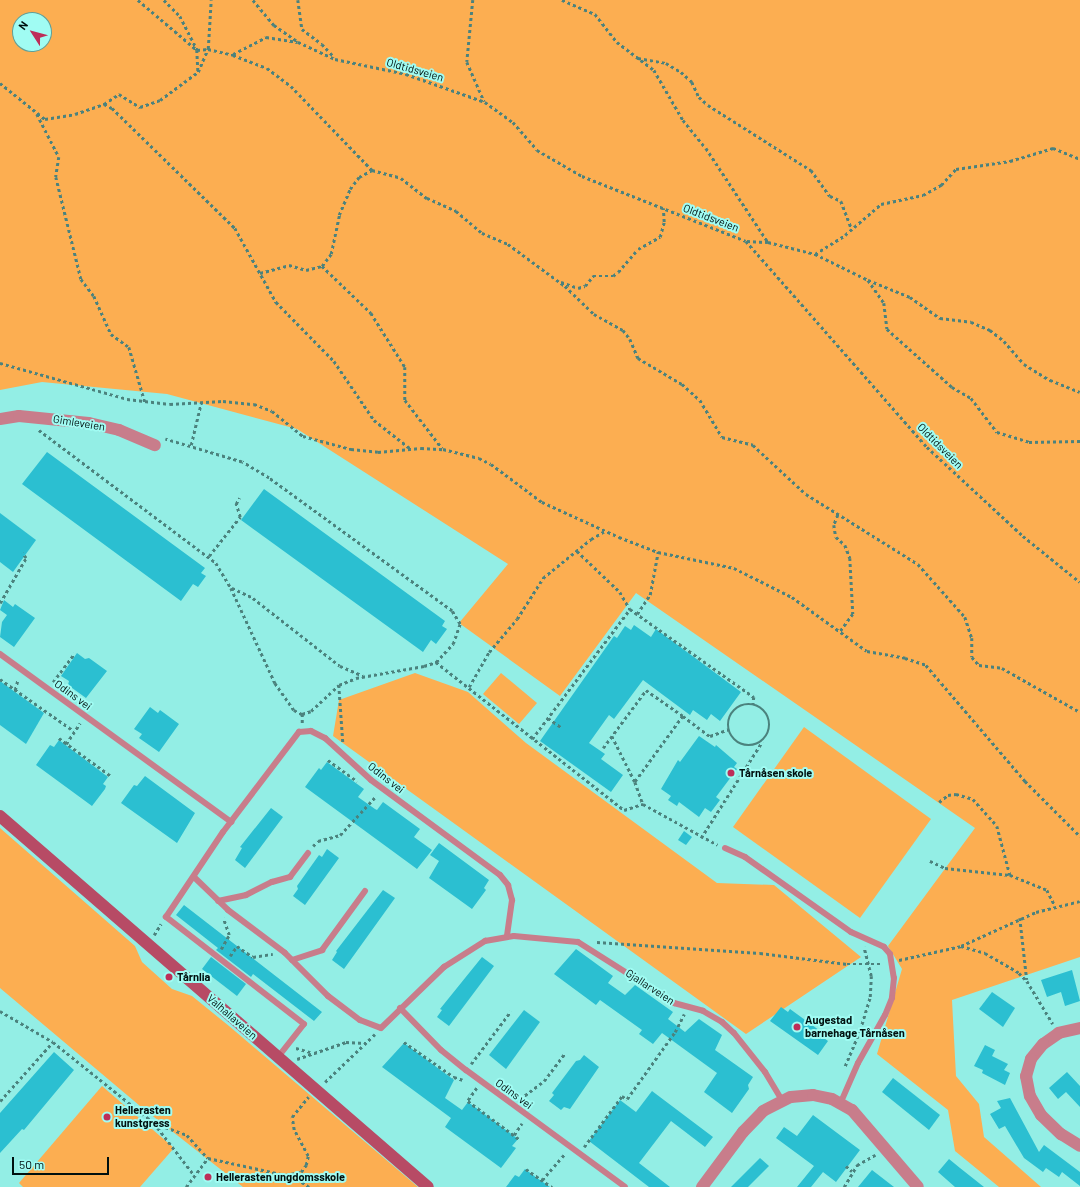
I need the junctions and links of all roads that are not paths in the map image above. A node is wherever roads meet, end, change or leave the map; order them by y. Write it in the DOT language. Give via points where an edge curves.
graph roads {
  1 [pos="0,418"];
  2 [pos="155,446"];
  3 [pos="0,654"];
  4 [pos="0,816"];
  5 [pos="231,822"];
  6 [pos="725,848"];
  7 [pos="308,853"];
  8 [pos="194,877"];
  9 [pos="365,891"];
  10 [pos="218,901"];
  11 [pos="507,936"];
  12 [pos="292,960"];
  13 [pos="400,1008"];
  14 [pos="1080,1028"];
  15 [pos="278,1057"];
  16 [pos="782,1100"];
  17 [pos="841,1102"];
  18 [pos="1080,1146"];
  19 [pos="428,1187"];
  20 [pos="624,1187"];
  21 [pos="702,1187"];
  22 [pos="918,1187"];
  1 -- 2 [label="street, Gimleveien" via="31,417 105,426 133,435"];
  3 -- 5 [label="lane, Odins vei"];
  4 -- 15 [label="street, Valhallaveien"];
  5 -- 8 [label="lane, Odins vei"];
  5 -- 11 [label="lane, Odins vei" via="299,732 316,733 384,790 503,878 512,900"];
  6 -- 17 [label="lane" via="745,857 845,928 884,947 892,962 894,987 889,1007 863,1051"];
  7 -- 10 [label="lane" via="290,877 272,882 246,895"];
  8 -- 10 [label="lane"];
  8 -- 15 [label="lane, Odins vei" via="166,917 304,1024"];
  9 -- 12 [label="lane" via="322,950"];
  10 -- 12 [label="lane"];
  11 -- 13 [label="lane, Gjallarveien" via="485,941 456,958"];
  11 -- 16 [label="lane, Gjallarveien" via="568,940 586,945 668,999 712,1016 734,1033 765,1072"];
  12 -- 13 [label="lane, Gjallarveien" via="328,996 360,1020 381,1028"];
  13 -- 20 [label="lane, Odins vei" via="435,1044 466,1070"];
  14 -- 18 [label="street" via="1059,1033 1043,1044 1031,1059 1026,1076 1027,1086 1041,1115 1061,1134"];
  15 -- 19 [label="street, Valhallaveien"];
  16 -- 17 [label="street" via="813,1095"];
  16 -- 21 [label="street" via="763,1111 750,1124"];
  17 -- 22 [label="street" via="856,1114"];
}
